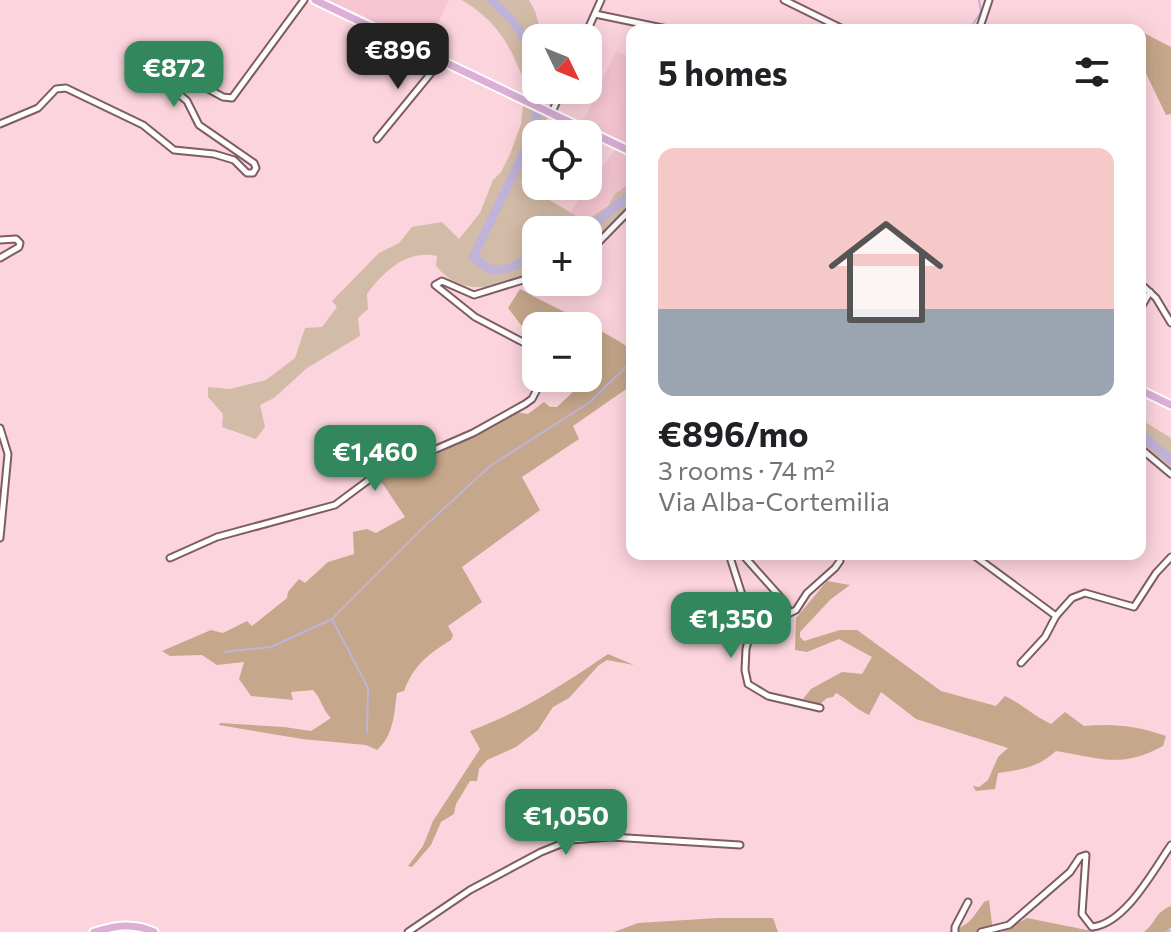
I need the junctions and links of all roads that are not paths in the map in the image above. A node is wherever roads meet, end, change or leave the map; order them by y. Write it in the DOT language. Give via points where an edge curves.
graph roads {
  1 [pos="304,0"];
  2 [pos="315,0"];
  3 [pos="601,0"];
  4 [pos="784,0"];
  5 [pos="989,0"];
  6 [pos="595,14"];
  7 [pos="590,24"];
  8 [pos="643,24"];
  9 [pos="833,24"];
  10 [pos="981,24"];
  11 [pos="441,61"];
  12 [pos="555,104"];
  13 [pos="551,111"];
  14 [pos="0,124"];
  15 [pos="377,139"];
  16 [pos="626,149"];
  17 [pos="626,214"];
  18 [pos="602,239"];
  19 [pos="0,240"];
  20 [pos="0,258"];
  21 [pos="522,280"];
  22 [pos="1146,288"];
  23 [pos="1150,292"];
  24 [pos="1146,299"];
  25 [pos="1171,323"];
  26 [pos="522,342"];
  27 [pos="536,392"];
  28 [pos="1146,393"];
  29 [pos="1171,405"];
  30 [pos="0,428"];
  31 [pos="1146,453"];
  32 [pos="1171,474"];
  33 [pos="0,538"];
  34 [pos="1171,557"];
  35 [pos="170,558"];
  36 [pos="728,560"];
  37 [pos="747,560"];
  38 [pos="840,560"];
  39 [pos="980,560"];
  40 [pos="1056,616"];
  41 [pos="1021,663"];
  42 [pos="820,708"];
  43 [pos="740,845"];
  44 [pos="1171,845"];
  45 [pos="968,902"];
  46 [pos="94,932"];
  47 [pos="154,932"];
  48 [pos="408,932"];
  49 [pos="955,932"];
  50 [pos="981,932"];
  1 -- 14 [label="street" via="232,98 168,67 159,73 191,107 199,125 254,163 253,173 214,154 174,150 143,125 66,88 56,89 38,108"];
  2 -- 11 [label="main road"];
  3 -- 6 [label="street"];
  4 -- 9 [label="street"];
  5 -- 10 [label="street"];
  6 -- 7 [label="street"];
  6 -- 8 [label="street"];
  11 -- 13 [label="main road"];
  11 -- 15 [label="street"];
  12 -- 13 [label="street"];
  13 -- 16 [label="main road"];
  17 -- 18 [label="street"];
  19 -- 20 [label="street" via="20,243"];
  21 -- 26 [label="street" via="474,295 442,281 435,284 475,317"];
  22 -- 23 [label="street"];
  23 -- 24 [label="street"];
  23 -- 25 [label="street"];
  27 -- 35 [label="street" via="525,404 473,433 374,476 335,505 217,537"];
  28 -- 29 [label="main road"];
  30 -- 33 [label="street" via="8,454"];
  31 -- 32 [label="street"];
  34 -- 40 [label="street" via="1134,607 1085,593 1072,598"];
  36 -- 42 [label="street" via="752,626 746,649 748,684 768,696"];
  37 -- 38 [label="street" via="790,613"];
  39 -- 40 [label="street"];
  40 -- 41 [label="street"];
  43 -- 48 [label="street" via="611,837 571,840 470,890"];
  44 -- 50 [label="street" via="1134,900 1103,926 1092,927 1082,914 1086,855 1009,925"];
  45 -- 49 [label="street"];
  46 -- 47 [label="main road" via="132,925"];
}
